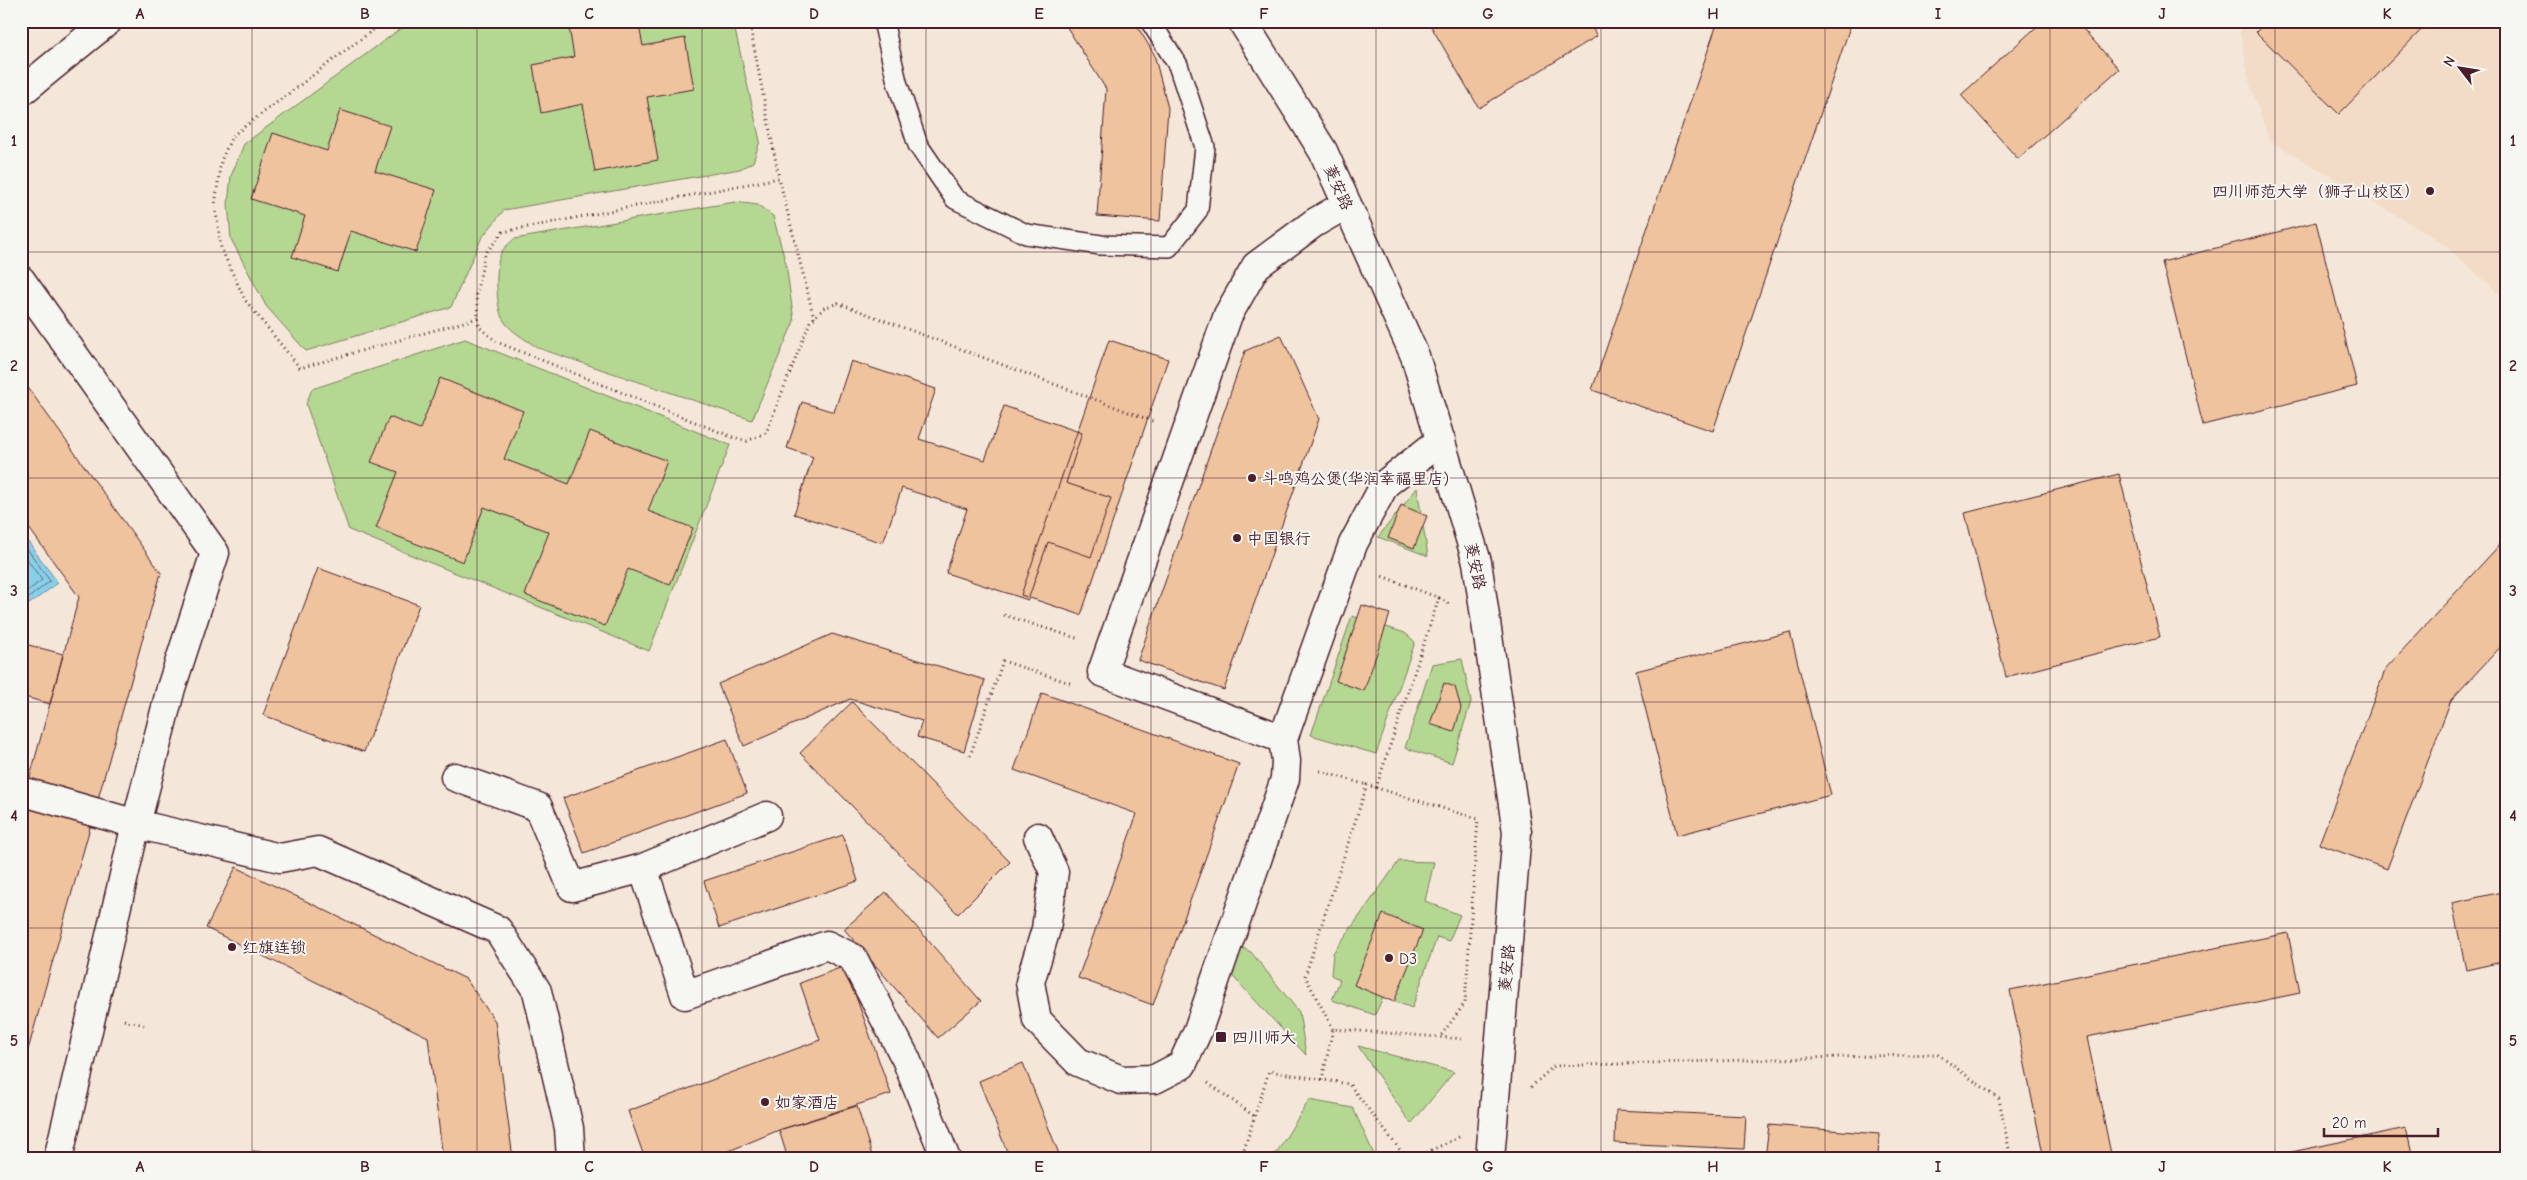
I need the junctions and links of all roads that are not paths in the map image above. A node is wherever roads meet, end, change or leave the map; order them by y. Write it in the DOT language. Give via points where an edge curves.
graph roads {
  1 [pos="108,21"];
  2 [pos="883,21"];
  3 [pos="1150,21"];
  4 [pos="1242,21"];
  5 [pos="21,92"];
  6 [pos="1347,204"];
  7 [pos="21,280"];
  8 [pos="1441,440"];
  9 [pos="1285,750"];
  10 [pos="454,778"];
  11 [pos="21,791"];
  12 [pos="768,816"];
  13 [pos="136,824"];
  14 [pos="1038,838"];
  15 [pos="643,868"];
  16 [pos="58,1159"];
  17 [pos="571,1159"];
  18 [pos="946,1159"];
  19 [pos="1490,1159"];
  1 -- 5 [label="street"];
  2 -- 3 [label="lane" via="897,82 918,145 956,198 1026,234 1101,245 1169,246 1198,210 1205,147 1178,65"];
  4 -- 6 [label="street, 菱安路" via="1323,151"];
  6 -- 8 [label="street, 菱安路" via="1415,356"];
  6 -- 9 [label="street" via="1314,223 1256,266 1228,314 1102,672"];
  7 -- 13 [label="street" via="215,553 171,688"];
  8 -- 9 [label="street" via="1385,484 1353,544"];
  8 -- 19 [label="street, 菱安路" via="1477,562 1517,832"];
  9 -- 14 [label="street" via="1285,779 1198,1030 1182,1066 1155,1078 1121,1080 1078,1062 1037,1020 1030,982 1046,928 1054,872"];
  10 -- 15 [label="street" via="538,807 572,887"];
  11 -- 13 [label="street"];
  12 -- 15 [label="street"];
  13 -- 16 [label="street"];
  13 -- 17 [label="street" via="280,858 318,851 498,930 537,991 569,1128"];
  15 -- 18 [label="street" via="685,996 827,945 853,958 906,1059"];
}
